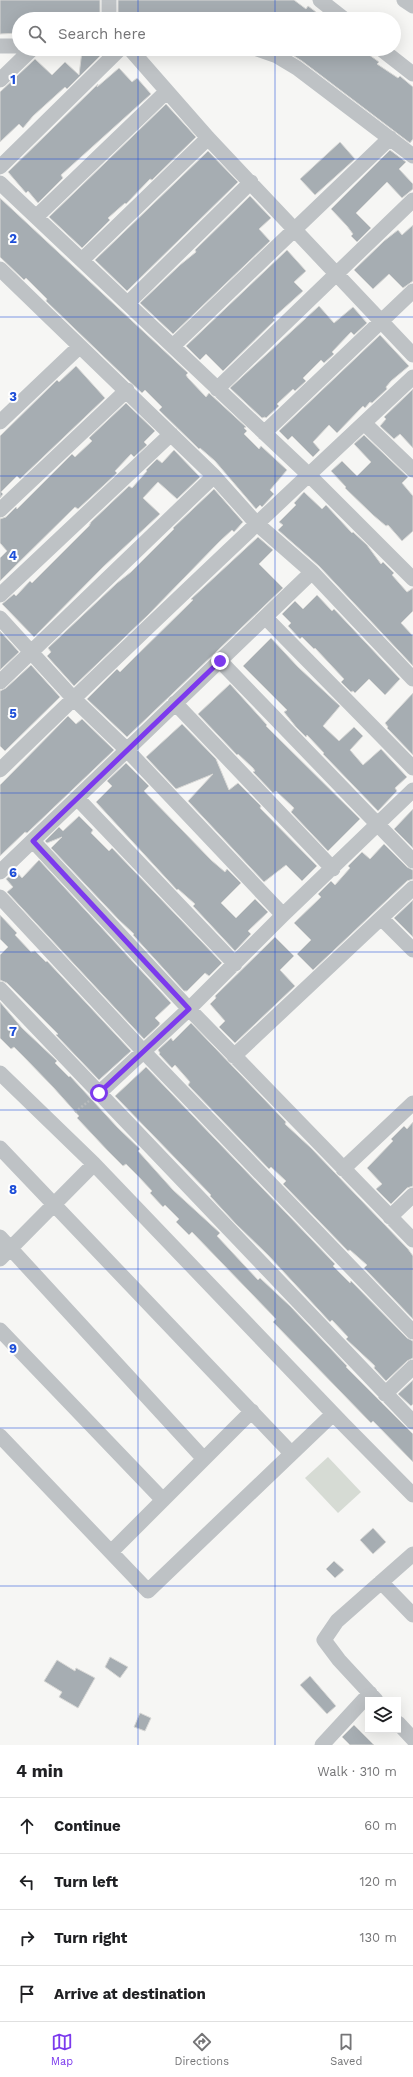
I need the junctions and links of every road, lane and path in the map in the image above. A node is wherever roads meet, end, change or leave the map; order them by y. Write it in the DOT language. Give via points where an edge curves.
graph roads {
  1 [pos="109,0"];
  2 [pos="320,0"];
  3 [pos="404,0"];
  4 [pos="413,6"];
  5 [pos="109,12"];
  6 [pos="335,12"];
  7 [pos="0,46"];
  8 [pos="12,46"];
  9 [pos="25,56"];
  10 [pos="113,56"];
  11 [pos="136,56"];
  12 [pos="276,56"];
  13 [pos="390,56"];
  14 [pos="413,74"];
  15 [pos="0,80"];
  16 [pos="166,92"];
  17 [pos="208,138"];
  18 [pos="390,138"];
  19 [pos="413,156"];
  20 [pos="0,167"];
  21 [pos="251,182"];
  22 [pos="0,183"];
  23 [pos="413,200"];
  24 [pos="36,217"];
  25 [pos="294,228"];
  26 [pos="82,260"];
  27 [pos="0,270"];
  28 [pos="337,274"];
  29 [pos="413,291"];
  30 [pos="128,303"];
  31 [pos="382,322"];
  32 [pos="79,346"];
  33 [pos="173,346"];
  34 [pos="413,355"];
  35 [pos="413,377"];
  36 [pos="217,389"];
  37 [pos="127,390"];
  38 [pos="0,422"];
  39 [pos="364,423"];
  40 [pos="264,433"];
  41 [pos="172,434"];
  42 [pos="413,470"];
  43 [pos="214,476"];
  44 [pos="310,476"];
  45 [pos="0,510"];
  46 [pos="256,523"];
  47 [pos="312,572"];
  48 [pos="413,579"];
  49 [pos="0,595"];
  50 [pos="265,617"];
  51 [pos="0,618"];
  52 [pos="32,652"];
  53 [pos="220,661"];
  54 [pos="413,679"];
  55 [pos="0,682"];
  56 [pos="73,698"];
  57 [pos="175,704"];
  58 [pos="127,750"];
  59 [pos="413,768"];
  60 [pos="0,770"];
  61 [pos="413,790"];
  62 [pos="77,798"];
  63 [pos="378,825"];
  64 [pos="33,841"];
  65 [pos="413,861"];
  66 [pos="333,869"];
  67 [pos="0,872"];
  68 [pos="413,888"];
  69 [pos="0,897"];
  70 [pos="283,915"];
  71 [pos="381,918"];
  72 [pos="413,950"];
  73 [pos="235,964"];
  74 [pos="0,989"];
  75 [pos="189,1009"];
  76 [pos="144,1052"];
  77 [pos="234,1056"];
  78 [pos="0,1073"];
  79 [pos="99,1093"];
  80 [pos="413,1103"];
  81 [pos="0,1148"];
  82 [pos="94,1164"];
  83 [pos="343,1169"];
  84 [pos="413,1195"];
  85 [pos="54,1203"];
  86 [pos="390,1217"];
  87 [pos="413,1240"];
  88 [pos="3,1248"];
  89 [pos="0,1331"];
  90 [pos="413,1332"];
  91 [pos="413,1367"];
  92 [pos="386,1394"];
  93 [pos="252,1411"];
  94 [pos="333,1414"];
  95 [pos="413,1422"];
  96 [pos="0,1436"];
  97 [pos="291,1453"];
  98 [pos="204,1459"];
  99 [pos="413,1495"];
  100 [pos="163,1500"];
  101 [pos="111,1552"];
  102 [pos="413,1554"];
  103 [pos="381,1582"];
  104 [pos="413,1615"];
  105 [pos="373,1697"];
  106 [pos="365,1705"];
  107 [pos="401,1726"];
  108 [pos="413,1739"];
  109 [pos="322,1745"];
  1 -- 5 [label="street"];
  2 -- 6 [label="street"];
  3 -- 4 [label="street"];
  7 -- 8 [label="street"];
  9 -- 15 [label="street"];
  10 -- 20 [label="street"];
  11 -- 16 [label="street"];
  12 -- 18 [label="street" via="298,68"];
  13 -- 14 [label="street"];
  16 -- 17 [label="street"];
  16 -- 24 [label="street"];
  17 -- 21 [label="street"];
  17 -- 26 [label="street"];
  18 -- 19 [label="street"];
  18 -- 25 [label="street"];
  21 -- 25 [label="street"];
  21 -- 30 [label="street"];
  22 -- 24 [label="street"];
  23 -- 28 [label="street"];
  24 -- 26 [label="street"];
  25 -- 28 [label="street"];
  25 -- 33 [label="street"];
  26 -- 30 [label="street"];
  27 -- 32 [label="street"];
  28 -- 31 [label="street"];
  28 -- 36 [label="street"];
  29 -- 31 [label="street"];
  30 -- 33 [label="street"];
  31 -- 34 [label="street"];
  31 -- 40 [label="street"];
  32 -- 37 [label="street"];
  32 -- 38 [label="street"];
  33 -- 36 [label="street"];
  35 -- 39 [label="street"];
  36 -- 40 [label="street"];
  37 -- 41 [label="street"];
  37 -- 45 [label="street"];
  39 -- 42 [label="street"];
  39 -- 44 [label="street"];
  40 -- 44 [label="street"];
  41 -- 43 [label="street"];
  41 -- 49 [label="street"];
  43 -- 46 [label="street"];
  43 -- 52 [label="street"];
  44 -- 46 [label="street"];
  44 -- 48 [label="street"];
  46 -- 47 [label="street"];
  46 -- 56 [label="street"];
  47 -- 50 [label="street"];
  47 -- 54 [label="street"];
  50 -- 53 [label="street"];
  50 -- 59 [label="street"];
  51 -- 52 [label="street"];
  52 -- 55 [label="street"];
  52 -- 56 [label="street"];
  53 -- 57 [label="street"];
  53 -- 63 [label="street"];
  56 -- 58 [label="street"];
  56 -- 60 [label="street"];
  57 -- 58 [label="street"];
  57 -- 66 [label="street"];
  58 -- 62 [label="street"];
  58 -- 70 [label="street"];
  61 -- 63 [label="street"];
  62 -- 64 [label="street"];
  62 -- 73 [label="street"];
  63 -- 65 [label="street"];
  63 -- 66 [label="street"];
  64 -- 67 [label="street"];
  64 -- 75 [label="street"];
  66 -- 70 [label="street"];
  68 -- 71 [label="street"];
  69 -- 76 [label="street"];
  70 -- 73 [label="street"];
  71 -- 72 [label="street"];
  71 -- 77 [label="street"];
  73 -- 75 [label="street"];
  74 -- 79 [label="street"];
  75 -- 76 [label="street"];
  75 -- 77 [label="street"];
  76 -- 79 [label="street"];
  76 -- 90 [label="street"];
  77 -- 83 [label="street"];
  78 -- 82 [label="street"];
  79 -- 92 [label="street"];
  80 -- 83 [label="street"];
  81 -- 85 [label="street"];
  82 -- 85 [label="street"];
  82 -- 94 [label="street"];
  83 -- 86 [label="street"];
  84 -- 86 [label="street"];
  85 -- 88 [label="street"];
  85 -- 93 [label="street"];
  86 -- 87 [label="street"];
  88 -- 98 [label="street"];
  89 -- 100 [label="street"];
  91 -- 92 [label="street"];
  92 -- 95 [label="street"];
  93 -- 97 [label="street"];
  93 -- 98 [label="street"];
  94 -- 97 [label="street"];
  94 -- 99 [label="street"];
  96 -- 101 [label="street"];
  97 -- 101 [label="street" via="148,1591"];
  98 -- 100 [label="street"];
  100 -- 101 [label="street"];
  102 -- 103 [label="street"];
  103 -- 104 [label="street"];
  103 -- 105 [label="street" via="337,1621 324,1640"];
  106 -- 109 [label="street"];
  107 -- 108 [label="street"];
}
